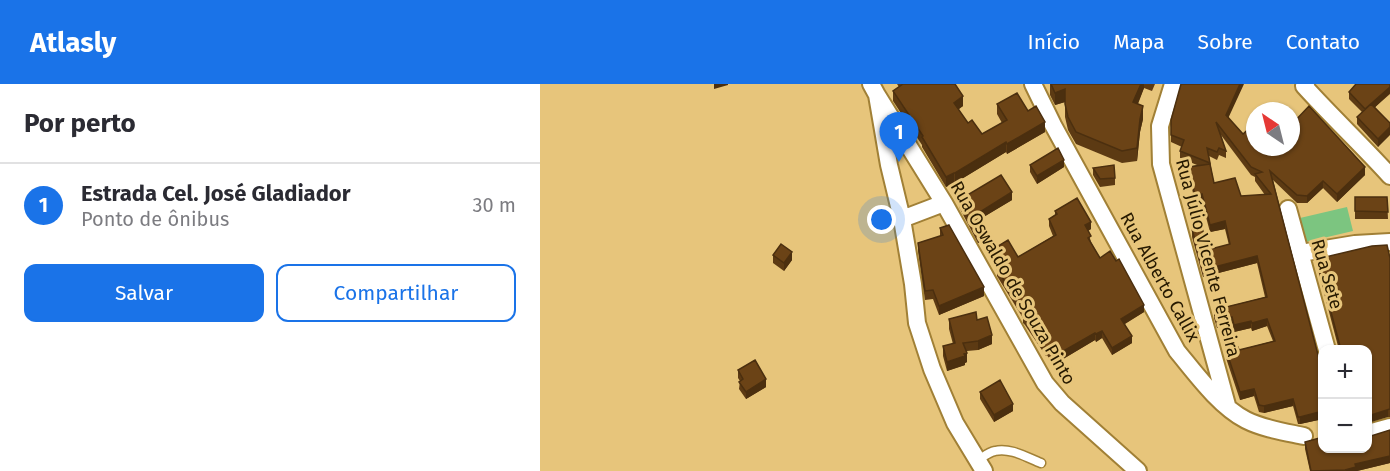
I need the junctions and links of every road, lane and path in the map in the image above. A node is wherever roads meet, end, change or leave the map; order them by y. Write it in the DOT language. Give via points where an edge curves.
graph roads {
  1 [pos="1033,84"];
  2 [pos="1173,84"];
  3 [pos="1306,84"];
  4 [pos="874,90"];
  5 [pos="1390,176"];
  6 [pos="944,203"];
  7 [pos="1288,209"];
  8 [pos="902,219"];
  9 [pos="1390,242"];
  10 [pos="1301,253"];
  11 [pos="1326,345"];
  12 [pos="1227,406"];
  13 [pos="1390,427"];
  14 [pos="1372,432"];
  15 [pos="1304,436"];
  16 [pos="1041,463"];
  17 [pos="981,466"];
  18 [pos="1138,471"];
  1 -- 12 [label="street, Rua Alberto Callix" via="1177,351"];
  2 -- 12 [label="street, Rua Júlio Vicente Ferreira" via="1160,126 1161,164"];
  3 -- 5 [label="street" via="1321,105"];
  4 -- 6 [label="street, Rua Oswaldo de Souza Pinto"];
  4 -- 8 [label="street"];
  6 -- 8 [label="street"];
  6 -- 18 [label="street, Rua Oswaldo de Souza Pinto" via="1045,383"];
  7 -- 10 [label="street, Rua Sete"];
  8 -- 17 [label="street" via="917,323 955,423"];
  9 -- 10 [label="street"];
  10 -- 11 [label="street, Rua Sete"];
  12 -- 15 [label="street, Rua Alberto Callix" via="1265,427"];
  13 -- 14 [label="street"];
  16 -- 17 [label="lane" via="998,450 991,452"];
}
